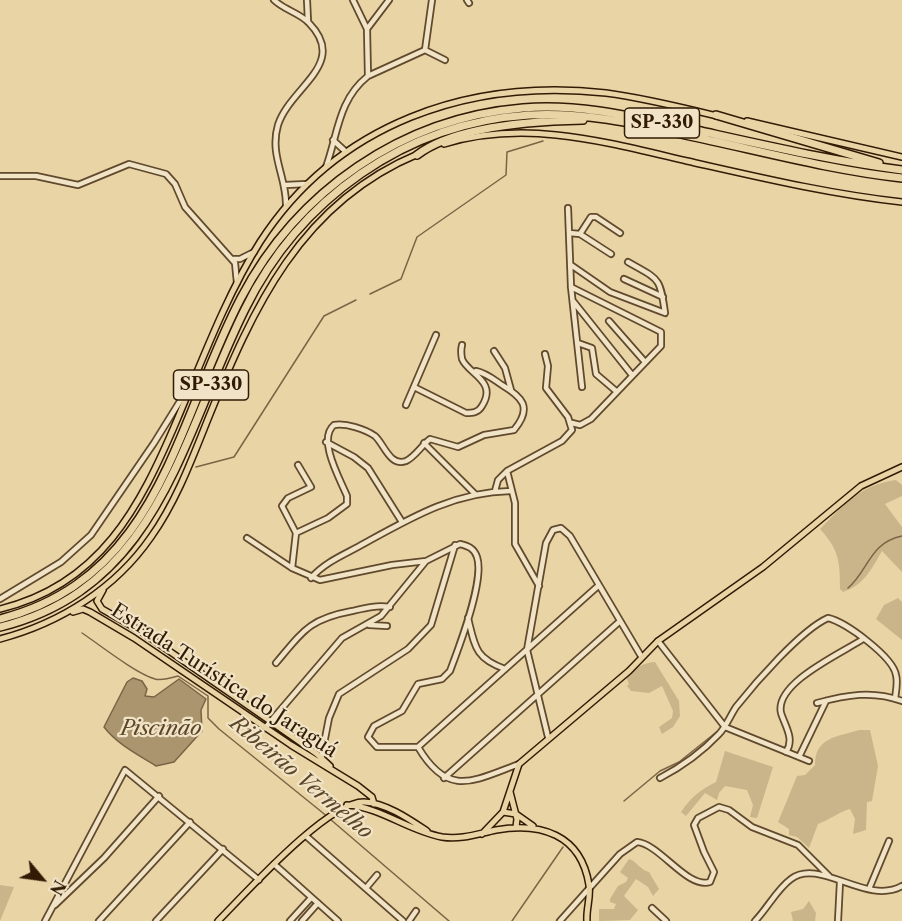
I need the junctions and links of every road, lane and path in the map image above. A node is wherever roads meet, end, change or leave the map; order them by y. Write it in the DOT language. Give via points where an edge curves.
graph roads {
  1 [pos="274,0"];
  2 [pos="308,0"];
  3 [pos="353,0"];
  4 [pos="389,0"];
  5 [pos="432,0"];
  6 [pos="308,21"];
  7 [pos="367,29"];
  8 [pos="425,50"];
  9 [pos="445,60"];
  10 [pos="368,76"];
  11 [pos="716,116"];
  12 [pos="598,117"];
  13 [pos="333,140"];
  14 [pos="346,152"];
  15 [pos="417,154"];
  16 [pos="902,157"];
  17 [pos="326,167"];
  18 [pos="902,170"];
  19 [pos="0,176"];
  20 [pos="902,178"];
  21 [pos="307,184"];
  22 [pos="285,185"];
  23 [pos="902,202"];
  24 [pos="286,206"];
  25 [pos="568,208"];
  26 [pos="569,233"];
  27 [pos="620,233"];
  28 [pos="580,234"];
  29 [pos="254,252"];
  30 [pos="611,254"];
  31 [pos="232,259"];
  32 [pos="628,262"];
  33 [pos="571,266"];
  34 [pos="624,279"];
  35 [pos="237,284"];
  36 [pos="572,287"];
  37 [pos="663,297"];
  38 [pos="573,301"];
  39 [pos="609,321"];
  40 [pos="436,335"];
  41 [pos="578,343"];
  42 [pos="462,345"];
  43 [pos="494,351"];
  44 [pos="545,354"];
  45 [pos="645,362"];
  46 [pos="200,369"];
  47 [pos="476,371"];
  48 [pos="632,375"];
  49 [pos="414,387"];
  50 [pos="582,387"];
  51 [pos="511,390"];
  52 [pos="616,391"];
  53 [pos="406,405"];
  54 [pos="572,423"];
  55 [pos="326,442"];
  56 [pos="424,443"];
  57 [pos="298,465"];
  58 [pos="902,467"];
  59 [pos="507,471"];
  60 [pos="495,491"];
  61 [pos="510,491"];
  62 [pos="475,494"];
  63 [pos="402,522"];
  64 [pos="296,533"];
  65 [pos="247,538"];
  66 [pos="455,545"];
  67 [pos="426,561"];
  68 [pos="292,568"];
  69 [pos="311,578"];
  70 [pos="112,580"];
  71 [pos="539,585"];
  72 [pos="597,586"];
  73 [pos="0,599"];
  74 [pos="390,607"];
  75 [pos="0,609"];
  76 [pos="63,615"];
  77 [pos="468,618"];
  78 [pos="0,619"];
  79 [pos="619,622"];
  80 [pos="368,625"];
  81 [pos="387,626"];
  82 [pos="0,627"];
  83 [pos="0,639"];
  84 [pos="863,639"];
  85 [pos="658,641"];
  86 [pos="527,650"];
  87 [pos="640,656"];
  88 [pos="276,663"];
  89 [pos="505,669"];
  90 [pos="895,672"];
  91 [pos="902,674"];
  92 [pos="537,694"];
  93 [pos="896,699"];
  94 [pos="826,701"];
  95 [pos="902,701"];
  96 [pos="817,703"];
  97 [pos="270,721"];
  98 [pos="725,727"];
  99 [pos="265,728"];
  100 [pos="548,737"];
  101 [pos="418,747"];
  102 [pos="786,752"];
  103 [pos="799,757"];
  104 [pos="321,760"];
  105 [pos="809,761"];
  106 [pos="519,764"];
  107 [pos="444,778"];
  108 [pos="660,778"];
  109 [pos="358,786"];
  110 [pos="510,791"];
  111 [pos="159,796"];
  112 [pos="372,797"];
  113 [pos="374,804"];
  114 [pos="366,807"];
  115 [pos="393,811"];
  116 [pos="502,812"];
  117 [pos="516,813"];
  118 [pos="190,822"];
  119 [pos="492,823"];
  120 [pos="533,826"];
  121 [pos="516,827"];
  122 [pos="493,830"];
  123 [pos="482,834"];
  124 [pos="433,835"];
  125 [pos="306,836"];
  126 [pos="889,841"];
  127 [pos="223,849"];
  128 [pos="274,864"];
  129 [pos="376,875"];
  130 [pos="830,877"];
  131 [pos="259,880"];
  132 [pos="840,882"];
  133 [pos="902,886"];
  134 [pos="590,887"];
  135 [pos="366,888"];
  136 [pos="869,889"];
  137 [pos="311,898"];
  138 [pos="318,903"];
  139 [pos="52,906"];
  140 [pos="651,908"];
  141 [pos="416,911"];
  142 [pos="221,920"];
  143 [pos="45,921"];
  144 [pos="99,921"];
  145 [pos="156,921"];
  146 [pos="290,921"];
  147 [pos="302,921"];
  148 [pos="339,921"];
  149 [pos="403,921"];
  150 [pos="409,921"];
  151 [pos="560,921"];
  152 [pos="587,921"];
  153 [pos="666,921"];
  154 [pos="755,921"];
  155 [pos="838,921"];
  1 -- 6 [label="street"];
  2 -- 6 [label="street"];
  3 -- 7 [label="street"];
  4 -- 7 [label="street"];
  5 -- 8 [label="street"];
  6 -- 22 [label="street" via="323,41 323,56 279,124 276,157"];
  7 -- 10 [label="street"];
  8 -- 9 [label="street"];
  8 -- 10 [label="street"];
  10 -- 13 [label="street" via="346,103"];
  11 -- 14 [label="main road" via="606,93 502,92 428,110 376,133"];
  11 -- 16 [label="main road"];
  11 -- 18 [label="highway"];
  12 -- 15 [label="highway" via="503,126 441,142"];
  12 -- 20 [label="highway, SP-330"];
  12 -- 82 [label="highway, SP-330" via="530,115 458,126 396,152 335,192 290,237 258,284 166,487 136,539 104,573 67,601"];
  13 -- 14 [label="street"];
  13 -- 17 [label="street"];
  14 -- 17 [label="main road"];
  15 -- 23 [label="main road" via="457,140 549,133 845,195"];
  15 -- 70 [label="main road" via="351,193 316,224 284,262 247,329 163,517 135,559"];
  17 -- 21 [label="main road"];
  18 -- 78 [label="highway, SP-330" via="578,108 524,108 476,115 439,125 390,147 317,198 259,266 131,534 110,557 65,593"];
  19 -- 31 [label="street" via="36,176 78,184 129,164 160,172 171,178 185,207"];
  21 -- 22 [label="street"];
  21 -- 24 [label="main road"];
  22 -- 24 [label="street"];
  24 -- 29 [label="main road"];
  25 -- 26 [label="street"];
  26 -- 28 [label="street"];
  26 -- 33 [label="street"];
  27 -- 28 [label="street" via="591,217"];
  28 -- 30 [label="street"];
  29 -- 31 [label="street"];
  29 -- 35 [label="main road"];
  31 -- 35 [label="street"];
  32 -- 37 [label="street" via="658,280"];
  33 -- 36 [label="street"];
  33 -- 37 [label="street" via="610,292 665,313"];
  34 -- 37 [label="street"];
  35 -- 46 [label="main road"];
  36 -- 38 [label="street"];
  36 -- 45 [label="street" via="661,332 661,346"];
  38 -- 41 [label="street"];
  38 -- 48 [label="street"];
  39 -- 45 [label="street"];
  40 -- 49 [label="street"];
  41 -- 50 [label="street"];
  41 -- 52 [label="street" via="592,348 596,374"];
  42 -- 47 [label="street" via="462,358"];
  43 -- 51 [label="street" via="501,359"];
  44 -- 54 [label="street" via="547,390"];
  45 -- 48 [label="street"];
  46 -- 73 [label="street" via="90,535 51,570"];
  46 -- 75 [label="main road" via="152,478 117,535 96,557 55,587"];
  47 -- 49 [label="street" via="486,391 481,408 474,413 457,410"];
  47 -- 51 [label="street"];
  48 -- 52 [label="street"];
  49 -- 53 [label="street"];
  51 -- 56 [label="street" via="518,394 524,407 514,430 479,437 458,447 434,438"];
  52 -- 54 [label="street" via="591,419 580,425"];
  54 -- 59 [label="street" via="568,436"];
  55 -- 56 [label="street" via="332,426 344,424 372,434 393,459 402,462"];
  55 -- 63 [label="street" via="368,468"];
  55 -- 64 [label="street" via="348,504"];
  56 -- 62 [label="street"];
  57 -- 64 [label="street" via="311,488 288,498 282,506"];
  58 -- 85 [label="main road" via="861,486 763,567"];
  59 -- 60 [label="street" via="498,480"];
  59 -- 61 [label="street"];
  60 -- 61 [label="street"];
  60 -- 62 [label="street"];
  61 -- 71 [label="street" via="515,503 515,544"];
  62 -- 63 [label="street" via="441,503"];
  63 -- 69 [label="street" via="335,558"];
  64 -- 68 [label="street"];
  65 -- 68 [label="street"];
  66 -- 67 [label="street"];
  66 -- 77 [label="street" via="472,548 478,561"];
  66 -- 104 [label="street" via="431,625 408,649 339,694 329,718"];
  67 -- 69 [label="street" via="327,580"];
  67 -- 74 [label="street"];
  68 -- 69 [label="street"];
  70 -- 76 [label="main road"];
  70 -- 97 [label="main road, Estrada Turística do Jaraguá" via="99,596 99,607 139,630"];
  71 -- 72 [label="street" via="549,536 561,528 570,536"];
  71 -- 86 [label="street"];
  72 -- 79 [label="street"];
  72 -- 86 [label="street"];
  74 -- 80 [label="street"];
  74 -- 88 [label="street" via="326,616 304,630"];
  76 -- 83 [label="main road" via="30,631"];
  76 -- 99 [label="main road, Estrada Turística do Jaraguá" via="78,610 96,614"];
  77 -- 89 [label="street" via="479,654"];
  77 -- 101 [label="street" via="447,676 418,684 402,711 374,726 368,734 369,741 377,747"];
  79 -- 87 [label="street"];
  79 -- 92 [label="street"];
  80 -- 81 [label="street"];
  80 -- 97 [label="street" via="342,638"];
  84 -- 90 [label="street" via="882,654"];
  84 -- 98 [label="street" via="839,622 824,620 767,672"];
  84 -- 102 [label="street" via="809,671 783,698 781,712 790,739"];
  85 -- 87 [label="main road"];
  85 -- 98 [label="street"];
  86 -- 89 [label="street"];
  86 -- 92 [label="street"];
  87 -- 100 [label="main road"];
  89 -- 101 [label="street"];
  90 -- 91 [label="street"];
  90 -- 93 [label="street"];
  92 -- 100 [label="street"];
  92 -- 107 [label="street"];
  93 -- 94 [label="street" via="865,694"];
  93 -- 95 [label="street"];
  94 -- 96 [label="street"];
  94 -- 103 [label="street"];
  97 -- 99 [label="street"];
  97 -- 104 [label="main road, Estrada Turística do Jaraguá"];
  98 -- 102 [label="street"];
  98 -- 108 [label="street" via="678,768"];
  99 -- 104 [label="main road, Estrada Turística do Jaraguá"];
  100 -- 106 [label="main road"];
  101 -- 107 [label="street"];
  102 -- 103 [label="street"];
  103 -- 105 [label="street"];
  104 -- 109 [label="main road, Estrada Turística do Jaraguá"];
  106 -- 107 [label="street" via="478,779"];
  106 -- 110 [label="main road"];
  109 -- 112 [label="main road, Estrada Turística do Jaraguá"];
  109 -- 114 [label="main road"];
  110 -- 116 [label="main road"];
  110 -- 117 [label="main road"];
  111 -- 118 [label="street"];
  111 -- 139 [label="street" via="104,858"];
  111 -- 139 [label="street" via="127,771 123,772"];
  112 -- 113 [label="main road"];
  112 -- 115 [label="main road, Estrada Turística do Jaraguá"];
  113 -- 114 [label="main road"];
  113 -- 114 [label="main road"];
  113 -- 115 [label="main road"];
  114 -- 124 [label="main road"];
  114 -- 125 [label="main road" via="346,805"];
  115 -- 124 [label="main road"];
  116 -- 117 [label="main road"];
  116 -- 119 [label="main road"];
  117 -- 120 [label="main road"];
  117 -- 121 [label="main road"];
  118 -- 127 [label="street"];
  118 -- 144 [label="street"];
  119 -- 122 [label="main road"];
  119 -- 123 [label="main road"];
  120 -- 121 [label="main road"];
  120 -- 134 [label="main road" via="553,833 574,850 586,870"];
  121 -- 122 [label="main road"];
  122 -- 123 [label="main road"];
  123 -- 124 [label="main road" via="462,838"];
  125 -- 128 [label="main road"];
  125 -- 135 [label="street"];
  126 -- 136 [label="street"];
  127 -- 131 [label="street"];
  127 -- 145 [label="street"];
  128 -- 131 [label="main road"];
  128 -- 137 [label="street"];
  129 -- 135 [label="street"];
  130 -- 132 [label="street"];
  130 -- 134 [label="street" via="798,845 752,827 719,807 698,818 694,825 714,872 710,882 695,881 648,845 637,842"];
  130 -- 154 [label="street" via="801,874 791,878"];
  131 -- 142 [label="main road"];
  132 -- 136 [label="street"];
  132 -- 155 [label="street"];
  133 -- 136 [label="street" via="893,890"];
  134 -- 151 [label="street"];
  134 -- 152 [label="main road"];
  135 -- 149 [label="street"];
  137 -- 138 [label="street"];
  137 -- 146 [label="street"];
  138 -- 147 [label="street"];
  138 -- 148 [label="street"];
  139 -- 143 [label="street"];
  140 -- 153 [label="street"];
  141 -- 150 [label="street"];
}
